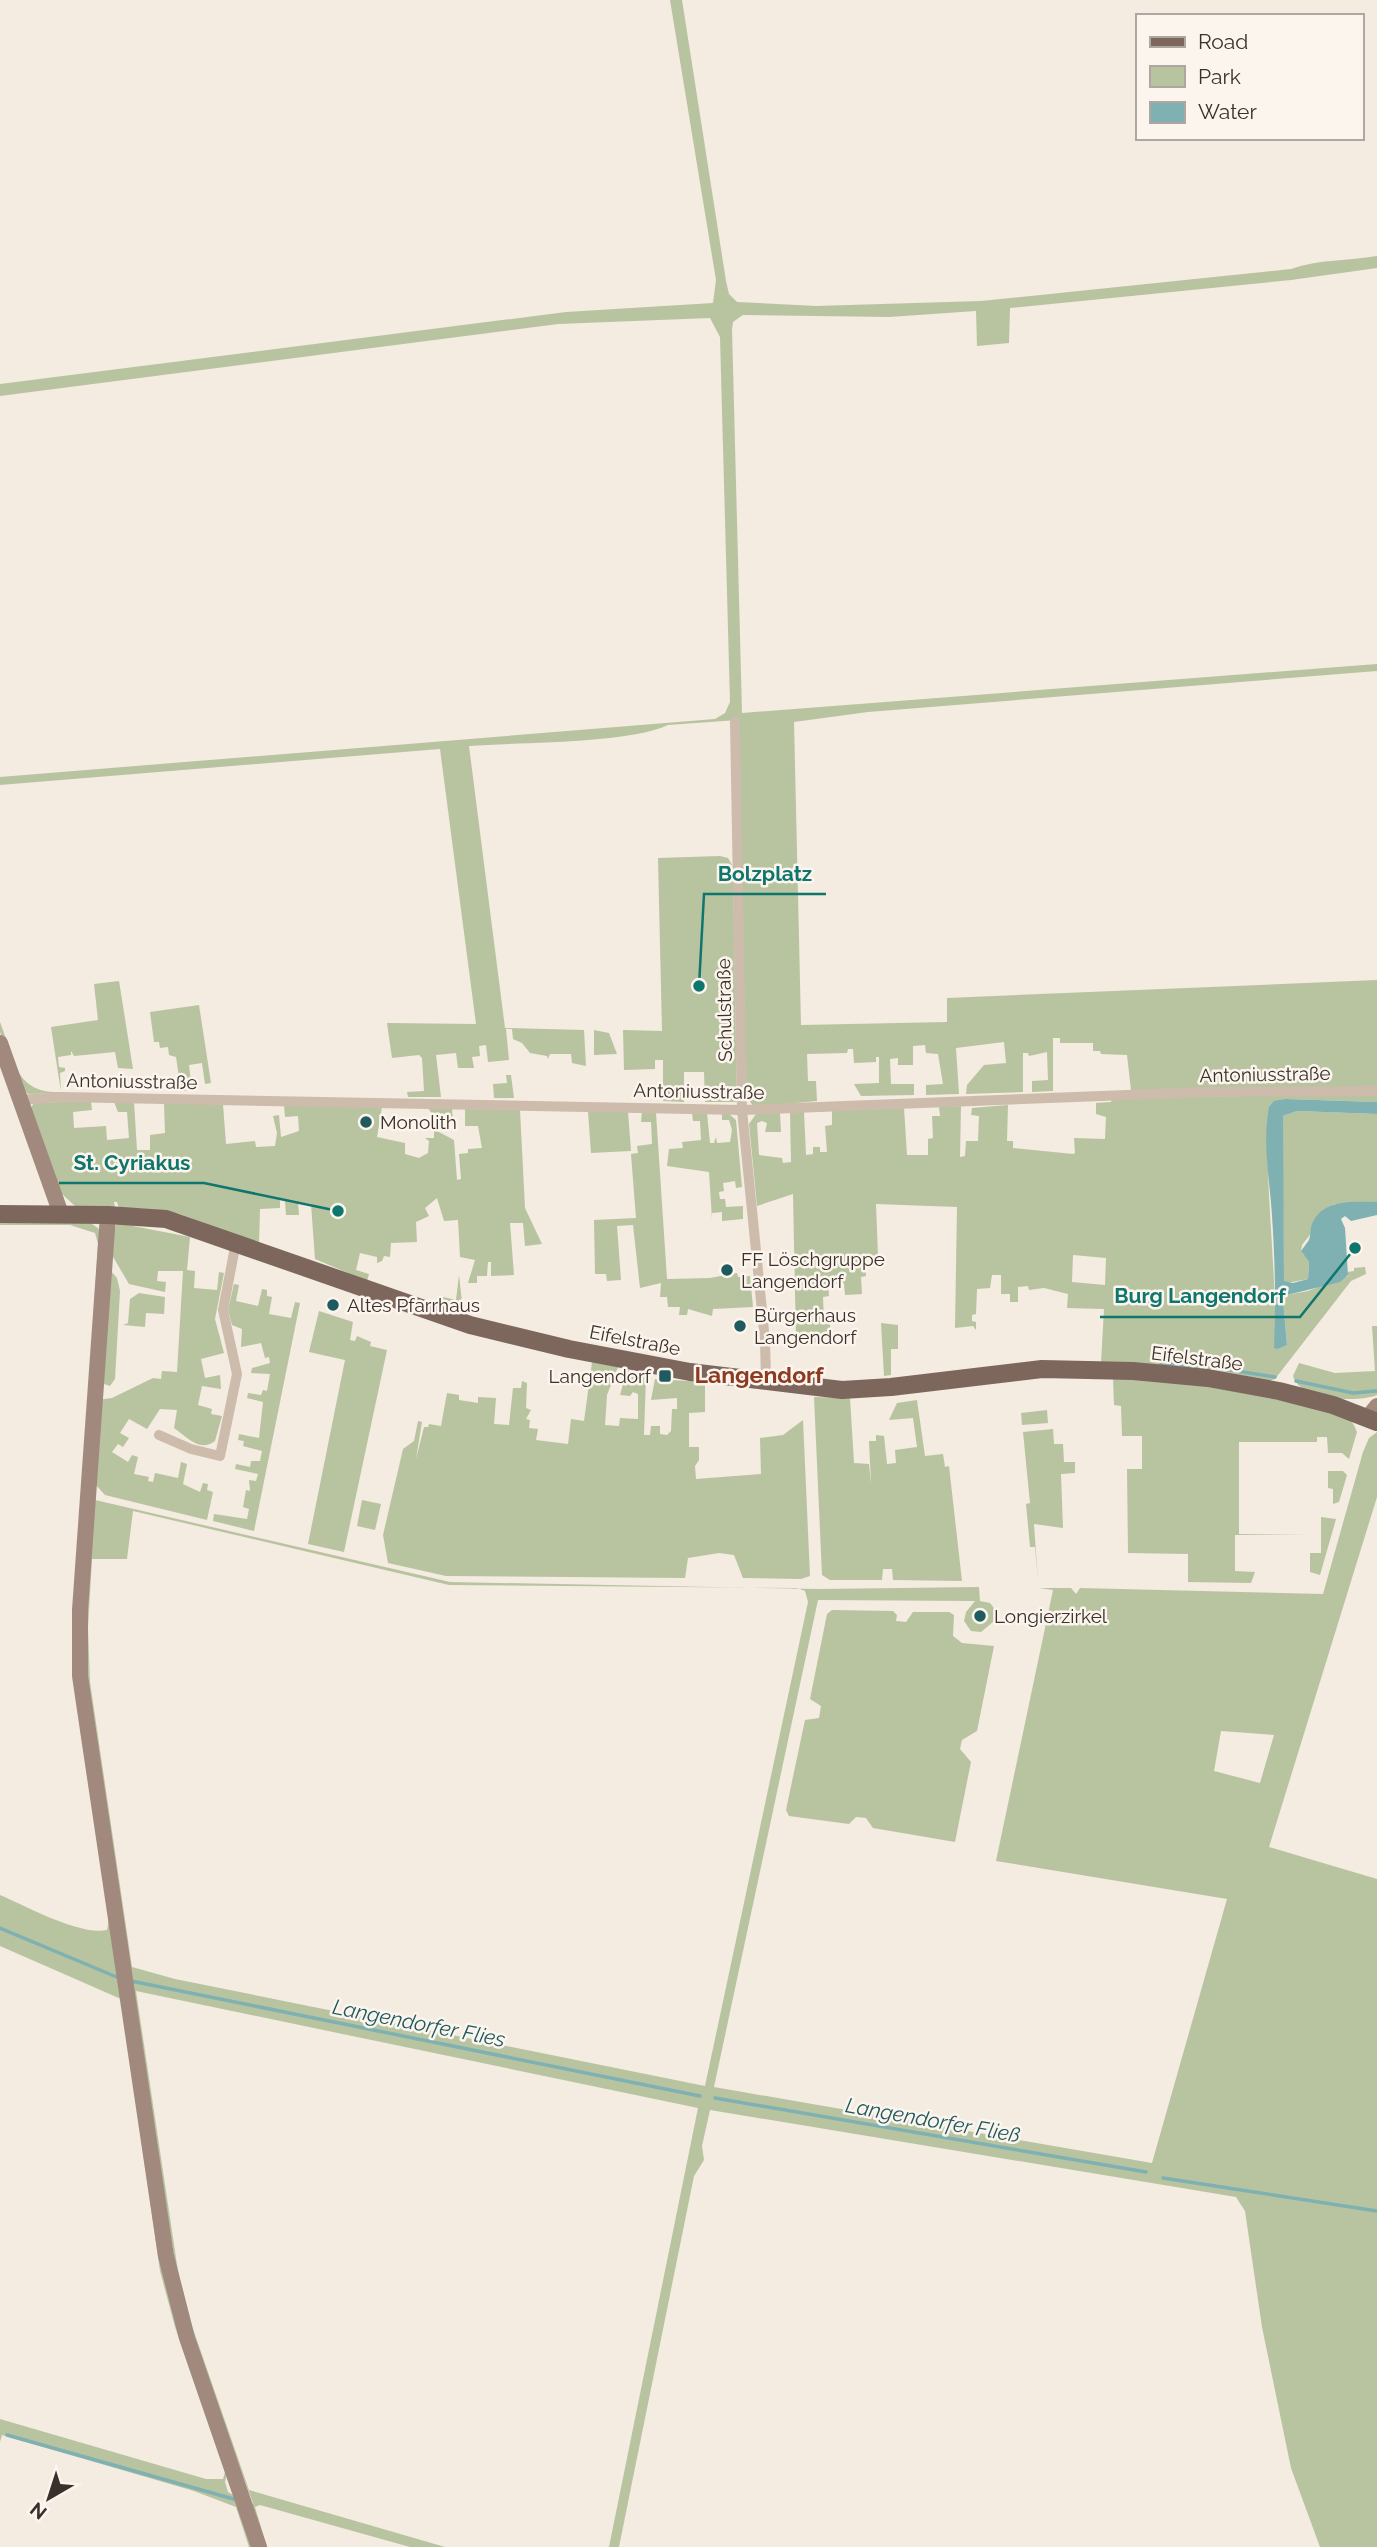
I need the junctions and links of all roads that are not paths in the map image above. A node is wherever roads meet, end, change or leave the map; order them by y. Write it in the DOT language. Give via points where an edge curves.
graph roads {
  1 [pos="735,722"];
  2 [pos="0,1043"];
  3 [pos="1377,1091"];
  4 [pos="20,1100"];
  5 [pos="743,1110"];
  6 [pos="0,1214"];
  7 [pos="61,1214"];
  8 [pos="108,1214"];
  9 [pos="236,1242"];
  10 [pos="765,1380"];
  11 [pos="1374,1415"];
  12 [pos="159,1435"];
  13 [pos="259,2547"];
  1 -- 5 [label="street, Schulstraße"];
  2 -- 4 [label="street"];
  3 -- 5 [label="street, Antoniusstraße" via="1206,1092"];
  4 -- 5 [label="street, Antoniusstraße" via="62,1097"];
  4 -- 7 [label="street"];
  5 -- 10 [label="street, Schulstraße"];
  6 -- 7 [label="main road, Eifelstraße"];
  7 -- 8 [label="main road, Eifelstraße"];
  8 -- 9 [label="main road, Eifelstraße" via="166,1219"];
  8 -- 13 [label="street" via="82,1585 80,1676 166,2256 187,2338"];
  9 -- 10 [label="main road, Eifelstraße" via="403,1304 506,1335 666,1368"];
  9 -- 12 [label="street" via="223,1310 237,1374 220,1456"];
  10 -- 11 [label="main road, Eifelstraße" via="821,1389 872,1389 1009,1371 1133,1371 1208,1378"];
}
